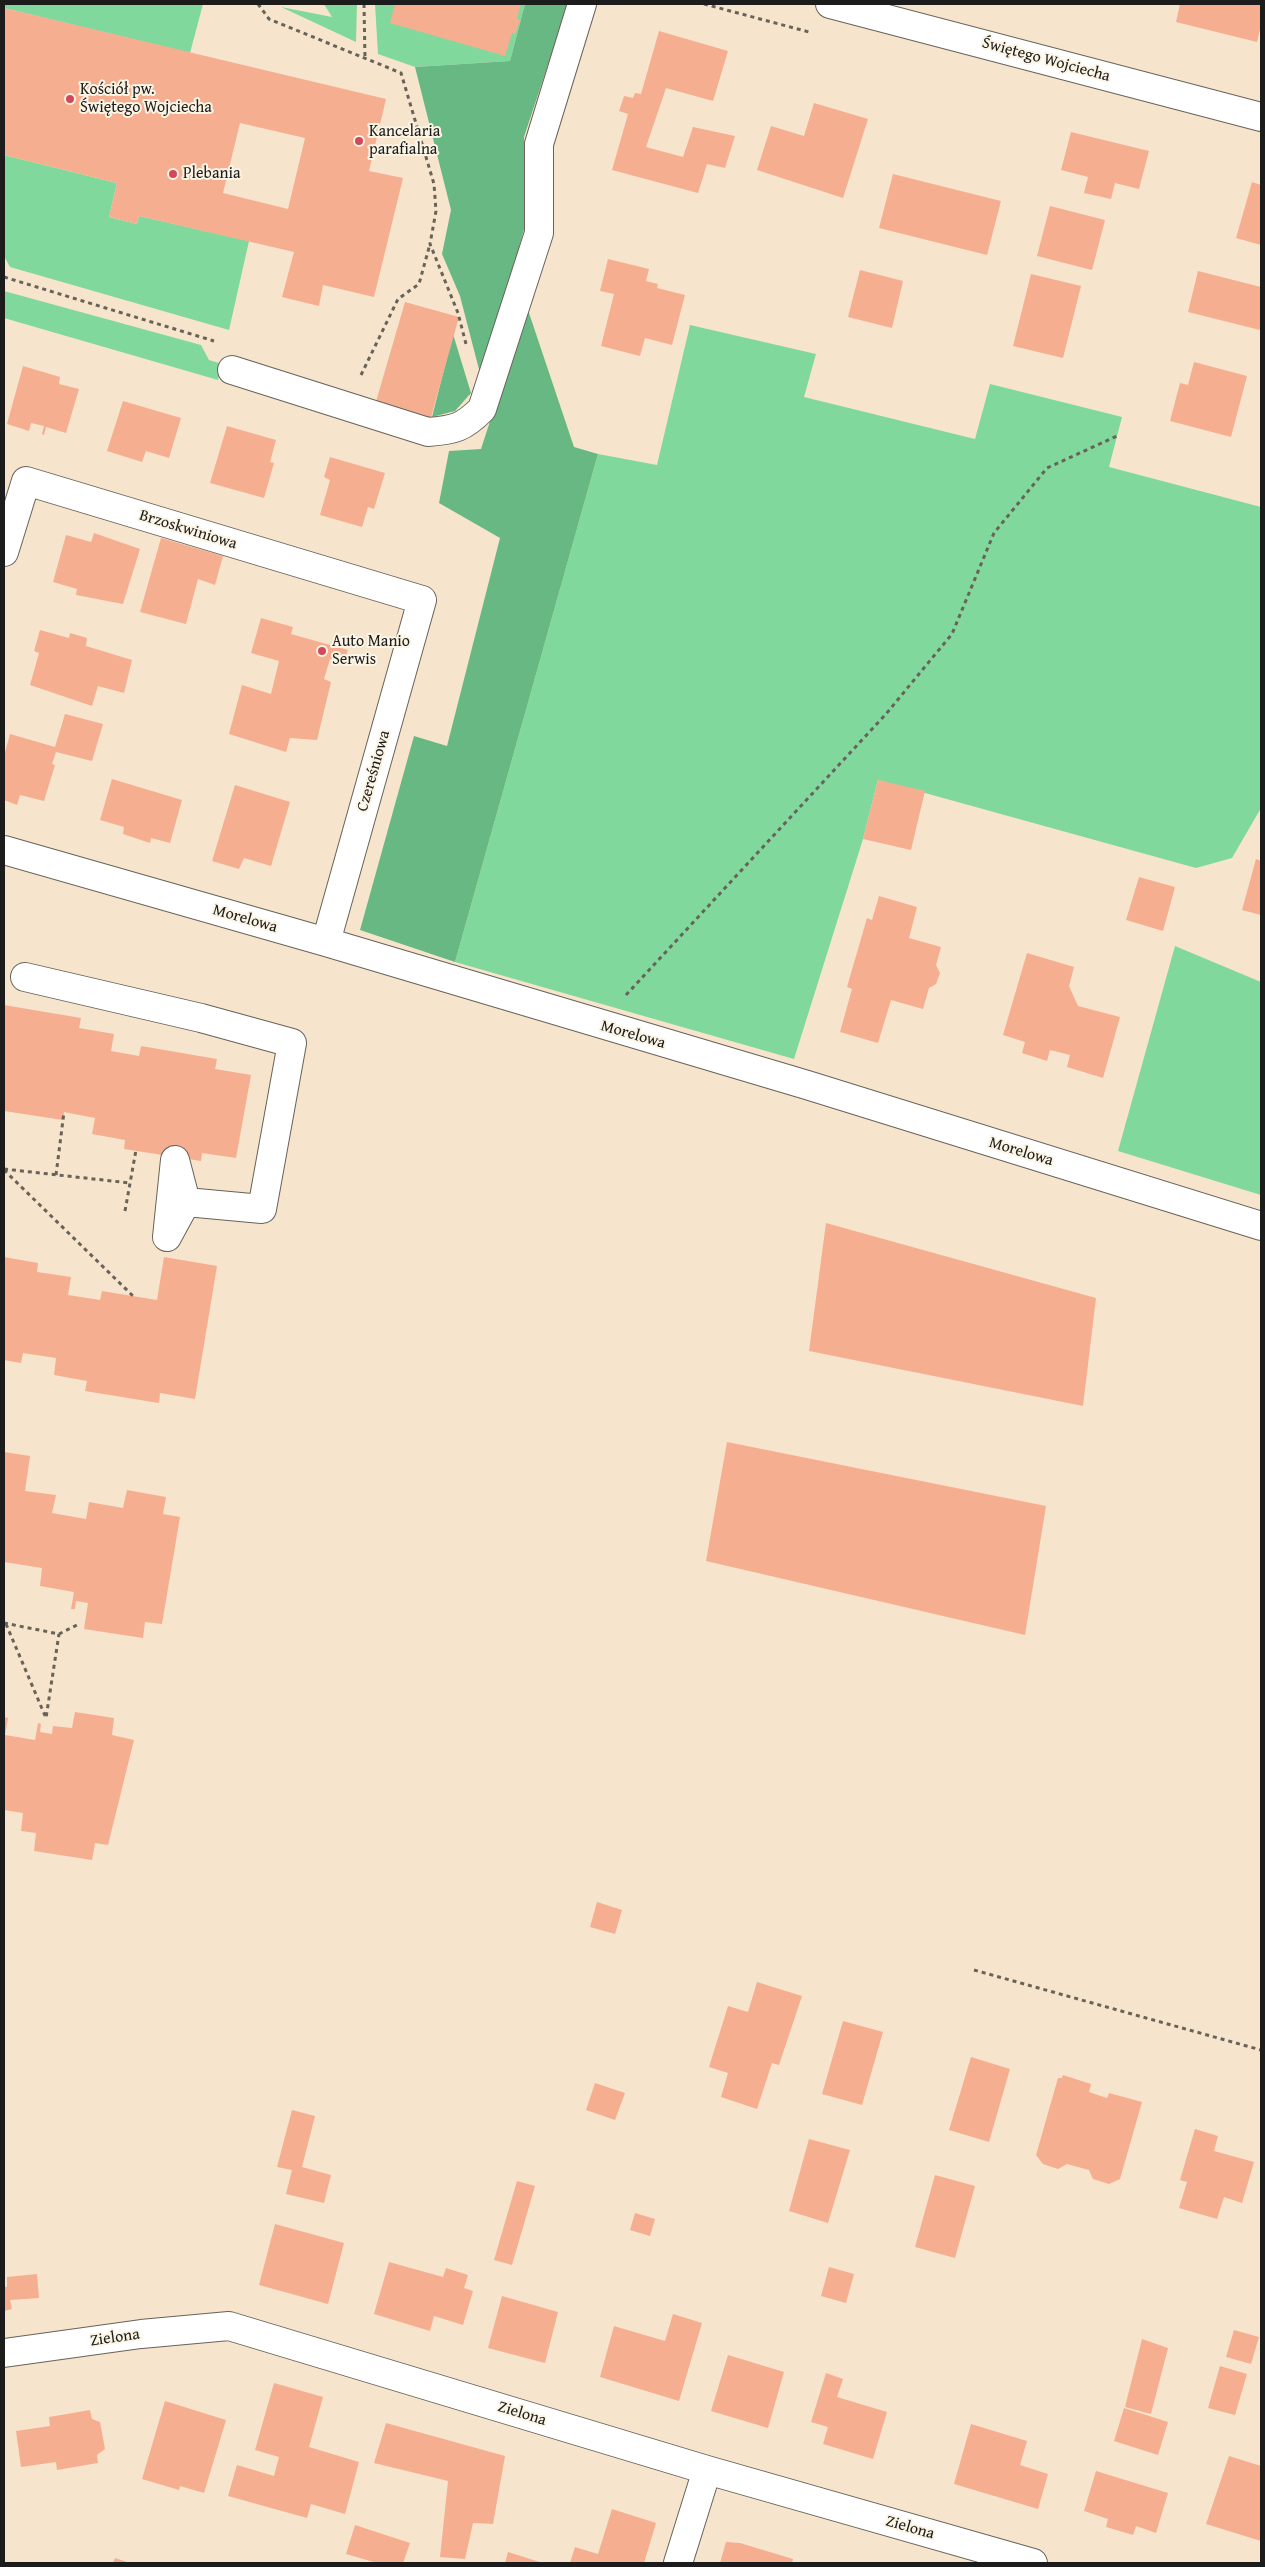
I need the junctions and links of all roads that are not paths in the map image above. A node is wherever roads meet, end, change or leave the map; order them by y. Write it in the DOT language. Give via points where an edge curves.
graph roads {
  1 [pos="582,4"];
  2 [pos="830,4"];
  3 [pos="1261,117"];
  4 [pos="232,370"];
  5 [pos="4,552"];
  6 [pos="422,600"];
  7 [pos="4,850"];
  8 [pos="326,942"];
  9 [pos="25,977"];
  10 [pos="186,1202"];
  11 [pos="1261,1226"];
  12 [pos="4,2353"];
  13 [pos="707,2470"];
  14 [pos="678,2563"];
  15 [pos="1033,2563"];
  1 -- 4 [label="street" via="538,144 539,233 482,408 466,424 450,430 428,432"];
  2 -- 3 [label="street, Świętego Wojciecha"];
  5 -- 6 [label="street, Brzoskwiniowa" via="26,481"];
  6 -- 8 [label="street, Czereśniowa"];
  7 -- 8 [label="street, Morelowa"];
  8 -- 11 [label="street, Morelowa" via="807,1085"];
  9 -- 10 [label="street" via="292,1043 262,1209"];
  12 -- 13 [label="street, Zielona" via="141,2334 229,2326"];
  13 -- 14 [label="street"];
  13 -- 15 [label="street, Zielona"];
}
